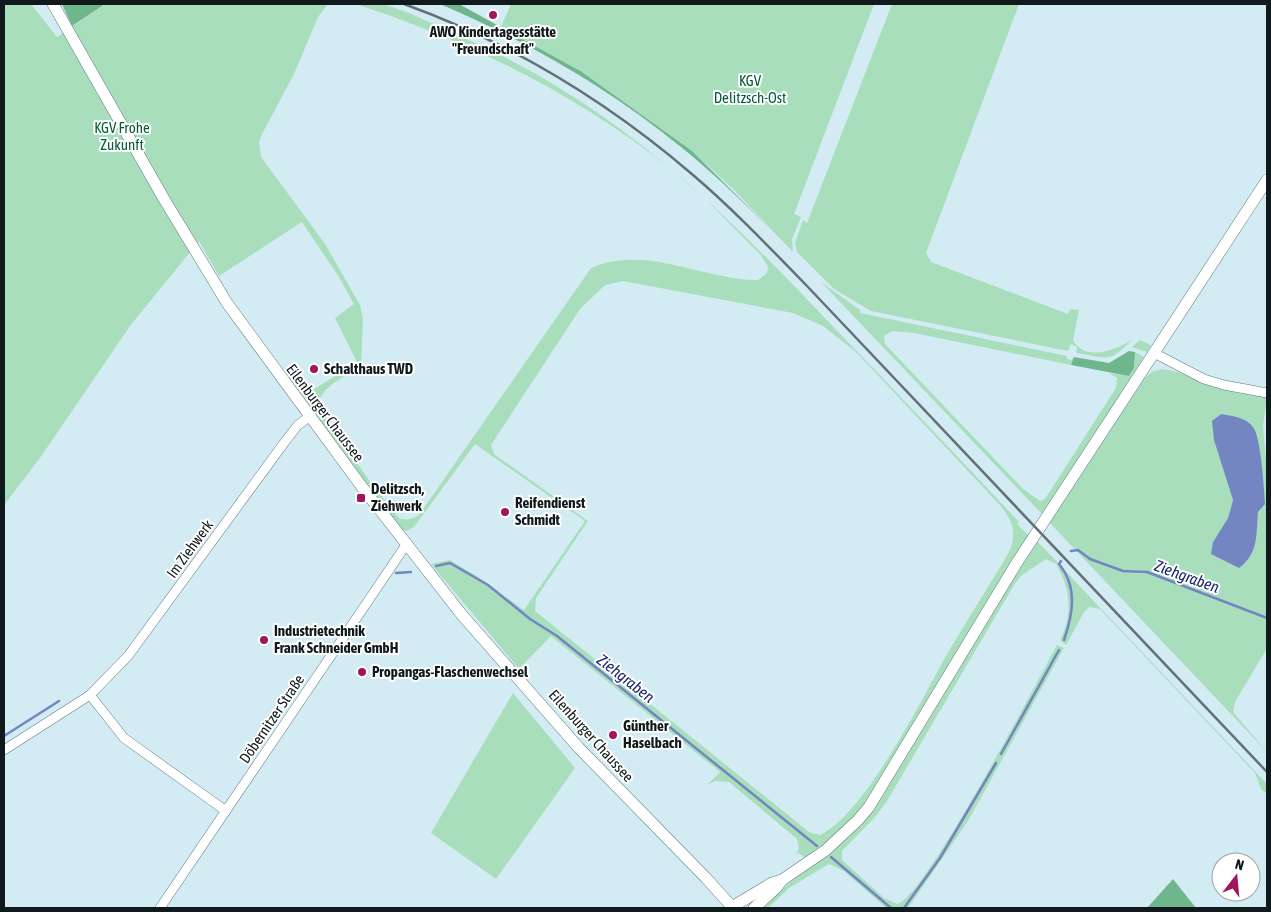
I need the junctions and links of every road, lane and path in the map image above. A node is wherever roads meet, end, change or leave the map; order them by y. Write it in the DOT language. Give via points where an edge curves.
graph roads {
  1 [pos="54,4"];
  2 [pos="1267,180"];
  3 [pos="1154,353"];
  4 [pos="1267,393"];
  5 [pos="309,417"];
  6 [pos="406,544"];
  7 [pos="90,695"];
  8 [pos="4,750"];
  9 [pos="226,811"];
  10 [pos="782,880"];
  11 [pos="160,908"];
  12 [pos="732,908"];
  13 [pos="754,908"];
  1 -- 5 [label="street, Eilenburger Chaussee" via="227,303"];
  2 -- 3 [label="street"];
  3 -- 4 [label="street" via="1204,379"];
  3 -- 10 [label="street" via="1003,586 882,789 836,842"];
  5 -- 6 [label="street, Eilenburger Chaussee"];
  5 -- 7 [label="street, Im Ziehwerk" via="298,425 128,656"];
  6 -- 9 [label="street, Döbernitzer Straße"];
  6 -- 12 [label="street, Eilenburger Chaussee" via="462,615 579,748"];
  7 -- 8 [label="street, Im Ziehwerk"];
  7 -- 9 [label="street" via="124,738"];
  9 -- 11 [label="street, Döbernitzer Straße"];
  10 -- 12 [label="street"];
  10 -- 13 [label="street"];
}
